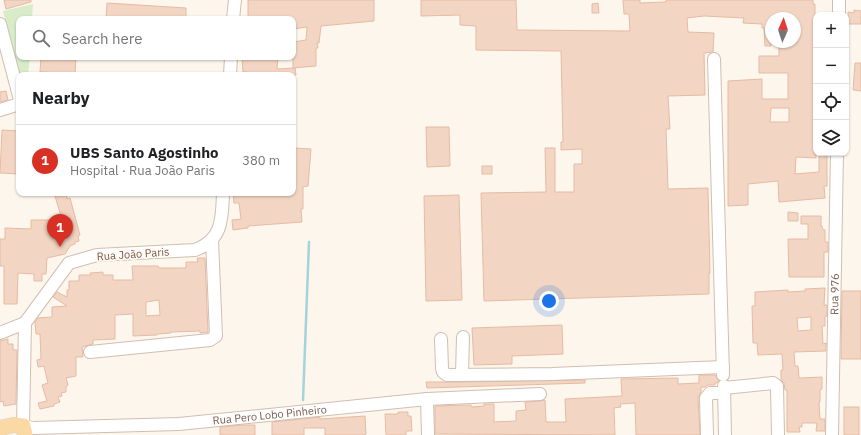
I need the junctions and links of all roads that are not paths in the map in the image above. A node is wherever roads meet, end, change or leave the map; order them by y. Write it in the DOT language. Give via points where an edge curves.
graph roads {
  1 [pos="235,0"];
  2 [pos="840,0"];
  3 [pos="839,12"];
  4 [pos="233,16"];
  5 [pos="0,24"];
  6 [pos="231,60"];
  7 [pos="714,60"];
  8 [pos="230,72"];
  9 [pos="16,85"];
  10 [pos="16,105"];
  11 [pos="0,110"];
  12 [pos="837,156"];
  13 [pos="223,196"];
  14 [pos="212,240"];
  15 [pos="25,323"];
  16 [pos="0,333"];
  17 [pos="463,337"];
  18 [pos="441,339"];
  19 [pos="90,352"];
  20 [pos="462,375"];
  21 [pos="724,381"];
  22 [pos="540,394"];
  23 [pos="427,399"];
  24 [pos="0,428"];
  25 [pos="24,431"];
  26 [pos="428,435"];
  27 [pos="707,435"];
  28 [pos="725,435"];
  29 [pos="778,435"];
  30 [pos="832,435"];
  1 -- 4 [label="street"];
  2 -- 3 [label="street"];
  5 -- 9 [label="street"];
  6 -- 8 [label="street"];
  7 -- 21 [label="street"];
  10 -- 11 [label="street"];
  12 -- 30 [label="street, Rua 976"];
  13 -- 14 [label="street" via="222,219"];
  14 -- 15 [label="street, Rua João Paris" via="195,250 97,255 69,263"];
  14 -- 19 [label="street" via="216,336 210,340"];
  15 -- 16 [label="street"];
  15 -- 25 [label="street"];
  17 -- 20 [label="street"];
  18 -- 20 [label="street" via="444,372 447,375"];
  20 -- 21 [label="street" via="552,374"];
  21 -- 27 [label="street" via="706,398"];
  21 -- 28 [label="street"];
  21 -- 29 [label="street" via="776,385"];
  22 -- 23 [label="street, Rua Pero Lobo Pinheiro"];
  23 -- 25 [label="street, Rua Pero Lobo Pinheiro" via="179,424 33,428"];
  23 -- 26 [label="street"];
  24 -- 25 [label="main road, Rua Pero Lobo Pinheiro" via="14,425"];
}
